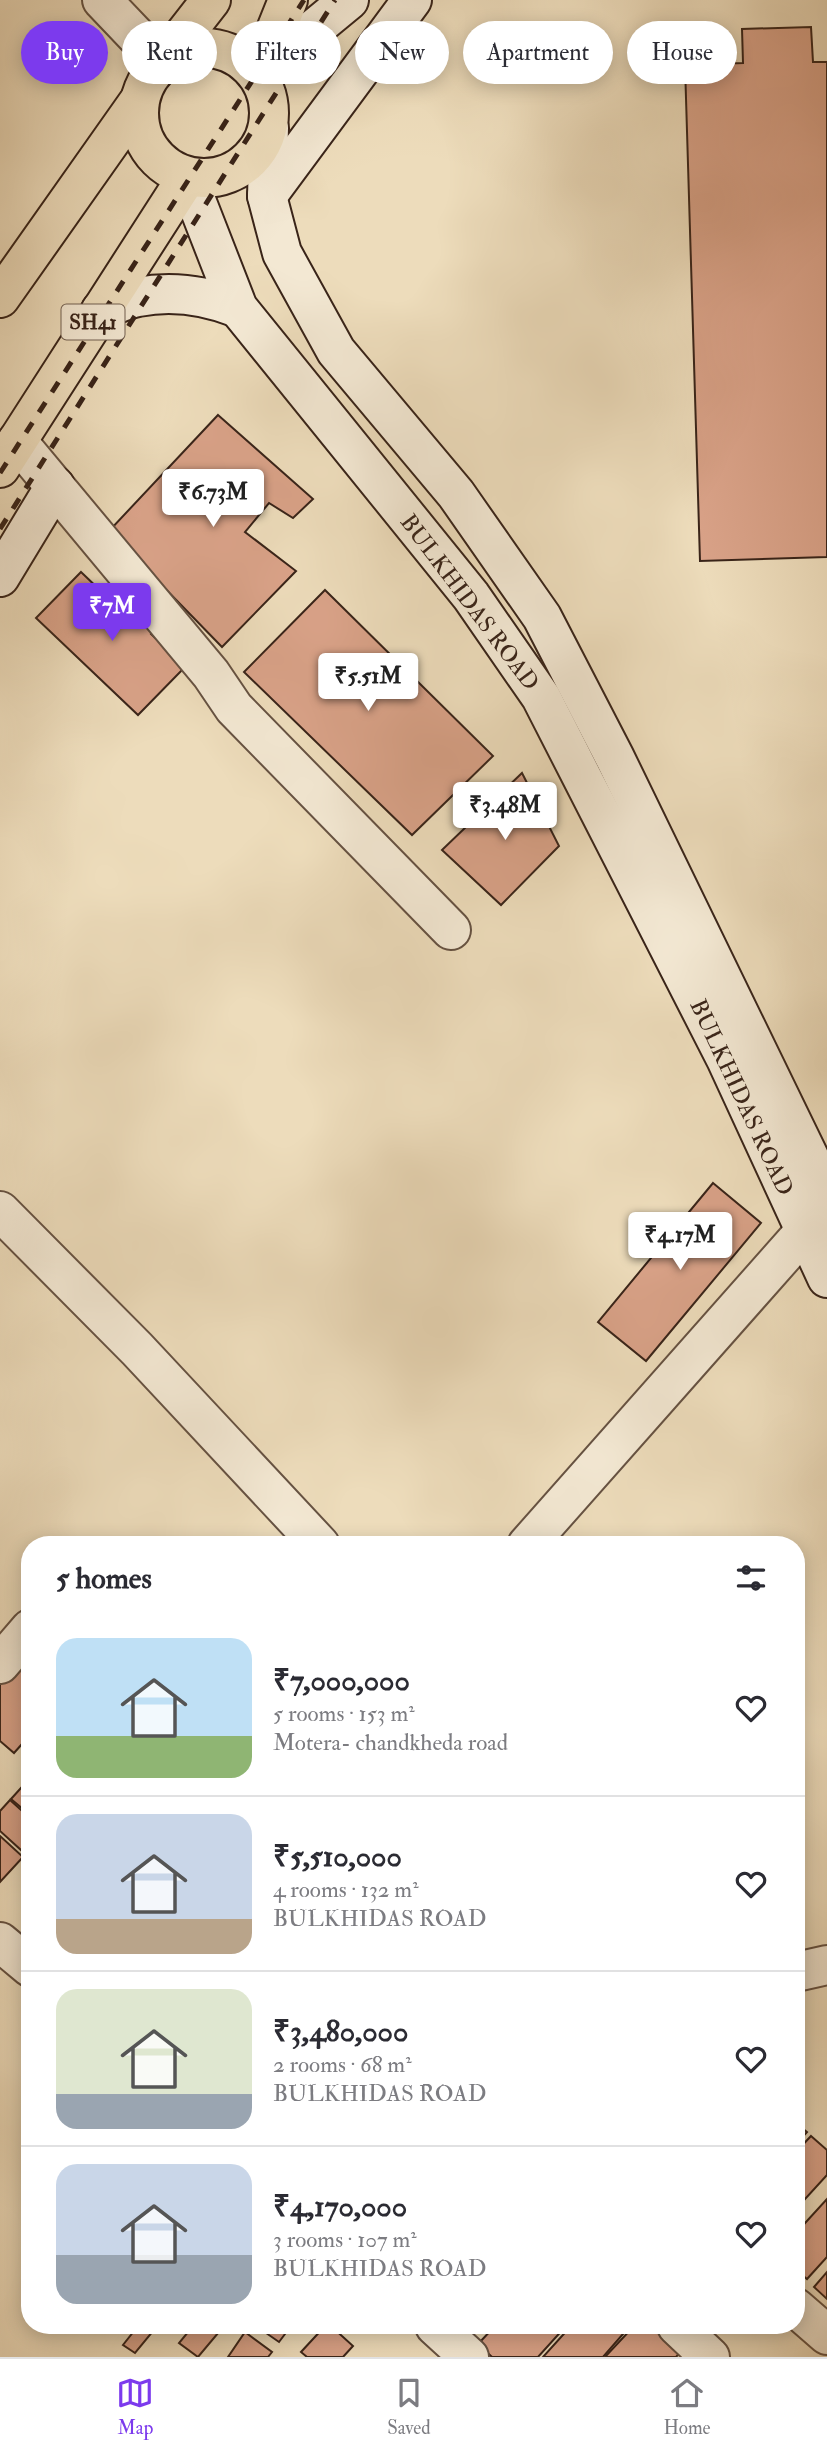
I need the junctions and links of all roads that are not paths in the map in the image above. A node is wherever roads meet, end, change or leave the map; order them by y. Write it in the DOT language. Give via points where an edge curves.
graph roads {
  1 [pos="102,0"];
  2 [pos="211,0"];
  3 [pos="288,0"];
  4 [pos="349,0"];
  5 [pos="412,0"];
  6 [pos="122,21"];
  7 [pos="195,21"];
  8 [pos="280,21"];
  9 [pos="324,21"];
  10 [pos="145,84"];
  11 [pos="262,84"];
  12 [pos="139,101"];
  13 [pos="270,128"];
  14 [pos="187,177"];
  15 [pos="268,196"];
  16 [pos="0,298"];
  17 [pos="238,308"];
  18 [pos="101,310"];
  19 [pos="8,455"];
  20 [pos="55,486"];
  21 [pos="0,577"];
  22 [pos="451,930"];
  23 [pos="827,1194"];
  24 [pos="0,1211"];
  25 [pos="816,1219"];
  26 [pos="827,1278"];
  27 [pos="312,1536"];
  28 [pos="535,1536"];
  29 [pos="21,1640"];
  30 [pos="0,1664"];
  31 [pos="0,1942"];
  32 [pos="21,1960"];
  33 [pos="827,1965"];
  34 [pos="805,1970"];
  35 [pos="805,2316"];
  36 [pos="444,2334"];
  37 [pos="686,2334"];
  38 [pos="827,2335"];
  39 [pos="469,2357"];
  40 [pos="710,2357"];
  1 -- 6 [label="main road"];
  2 -- 7 [label="main road"];
  3 -- 8 [label="main road"];
  4 -- 9 [label="main road"];
  5 -- 15 [label="main road"];
  10 -- 12 [label="main road"];
  11 -- 13 [label="main road" via="270,100"];
  12 -- 14 [label="main road" via="139,125 148,148 165,167"];
  12 -- 16 [label="main road"];
  13 -- 14 [label="main road" via="258,152 239,170 214,179"];
  13 -- 15 [label="main road"];
  14 -- 17 [label="main road, BULKHIDAS ROAD"];
  14 -- 18 [label="main road, SH41"];
  15 -- 23 [label="main road" via="282,253 336,351 456,494 542,617"];
  17 -- 18 [label="main road" via="186,293 137,297"];
  17 -- 25 [label="main road, BULKHIDAS ROAD" via="471,596 541,697 726,1059"];
  18 -- 19 [label="main road, SH41"];
  19 -- 20 [label="main road"];
  20 -- 21 [label="main road"];
  20 -- 22 [label="main road" via="234,708"];
  24 -- 27 [label="main road"];
  25 -- 26 [label="main road, BULKHIDAS ROAD"];
  25 -- 28 [label="main road"];
  29 -- 30 [label="main road"];
  31 -- 32 [label="main road"];
  33 -- 34 [label="main road"];
  35 -- 38 [label="main road"];
  36 -- 39 [label="main road"];
  37 -- 40 [label="main road"];
}
